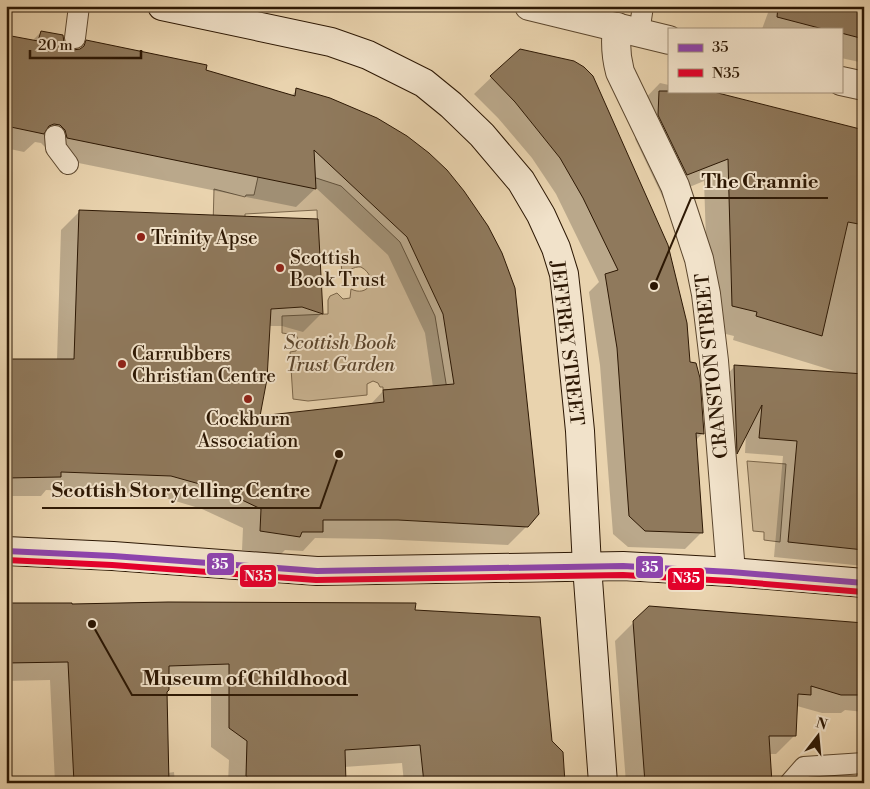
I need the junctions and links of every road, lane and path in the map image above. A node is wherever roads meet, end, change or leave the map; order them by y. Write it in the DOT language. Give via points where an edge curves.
graph roads {
  1 [pos="79,6"];
  2 [pos="162,6"];
  3 [pos="529,6"];
  4 [pos="643,6"];
  5 [pos="628,30"];
  6 [pos="75,38"];
  7 [pos="668,40"];
  8 [pos="842,81"];
  9 [pos="864,86"];
  10 [pos="55,136"];
  11 [pos="68,164"];
  12 [pos="6,550"];
  13 [pos="587,566"];
  14 [pos="731,572"];
  15 [pos="864,583"];
  16 [pos="864,763"];
  17 [pos="603,783"];
  18 [pos="790,783"];
  1 -- 6 [label="lane"];
  2 -- 13 [label="street, JEFFREY STREET" via="331,42 394,68 424,83 451,105 521,181 541,215 564,274 580,431"];
  3 -- 5 [label="street"];
  4 -- 5 [label="lane"];
  5 -- 7 [label="street"];
  5 -- 14 [label="street, CRANSTON STREET" via="616,42 620,72 675,186 699,259 706,294"];
  8 -- 9 [label="street"];
  10 -- 11 [label="lane" via="56,148"];
  12 -- 13 [label="street" via="317,571"];
  13 -- 14 [label="street"];
  13 -- 17 [label="street, JEFFREY STREET"];
  14 -- 15 [label="street"];
  16 -- 18 [label="lane" via="804,767"];
}
